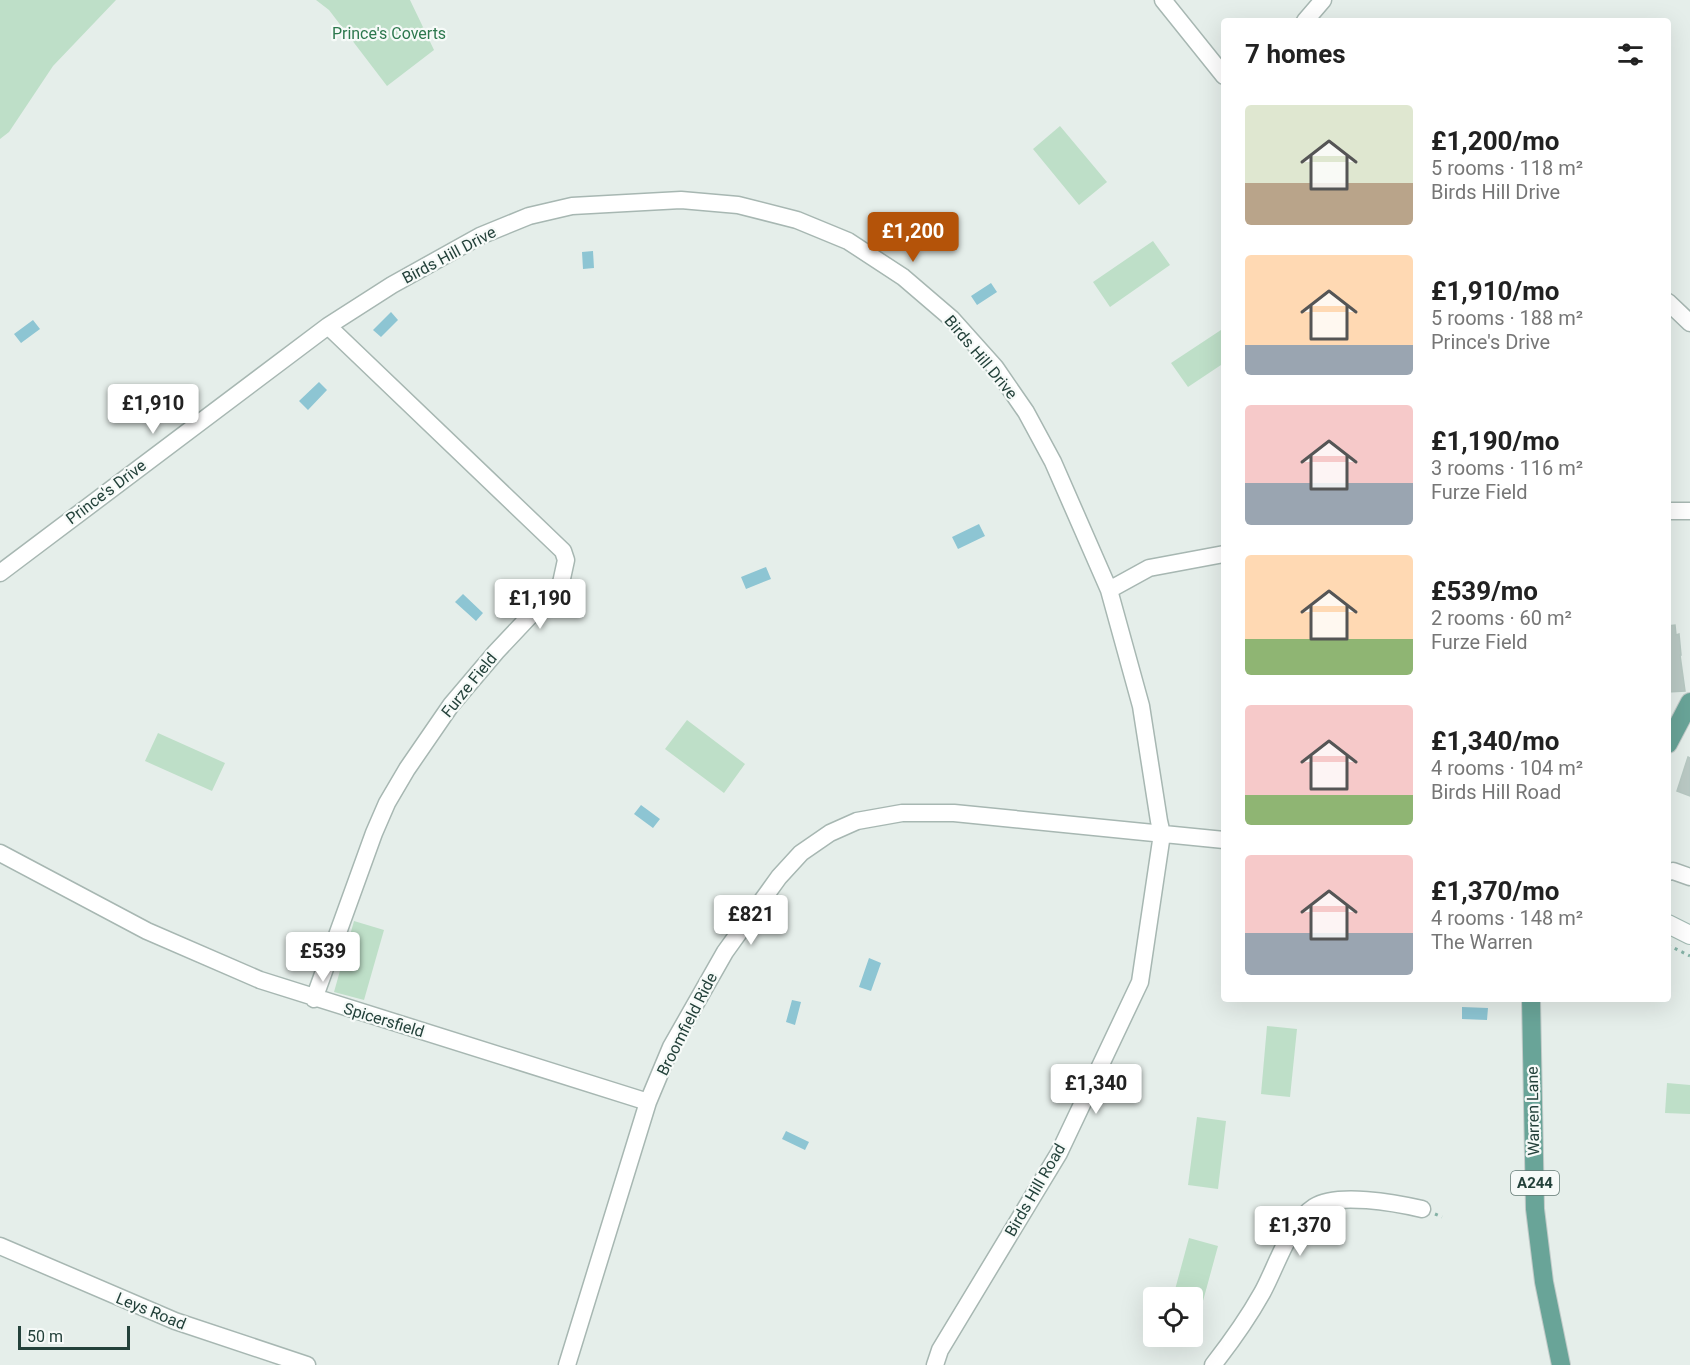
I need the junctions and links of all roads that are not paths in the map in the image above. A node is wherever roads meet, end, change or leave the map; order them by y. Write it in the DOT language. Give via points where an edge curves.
graph roads {
  1 [pos="1163,0"];
  2 [pos="1323,0"];
  3 [pos="1308,18"];
  4 [pos="1221,72"];
  5 [pos="1671,305"];
  6 [pos="1690,323"];
  7 [pos="328,326"];
  8 [pos="1671,511"];
  9 [pos="1690,511"];
  10 [pos="1221,555"];
  11 [pos="0,573"];
  12 [pos="1109,590"];
  13 [pos="1690,702"];
  14 [pos="1671,738"];
  15 [pos="1162,834"];
  16 [pos="1221,840"];
  17 [pos="0,853"];
  18 [pos="1671,871"];
  19 [pos="1690,876"];
  20 [pos="1671,926"];
  21 [pos="1690,935"];
  22 [pos="314,999"];
  23 [pos="1531,1002"];
  24 [pos="648,1102"];
  25 [pos="1422,1209"];
  26 [pos="0,1246"];
  27 [pos="306,1365"];
  28 [pos="567,1365"];
  29 [pos="935,1365"];
  30 [pos="1213,1365"];
  31 [pos="1560,1365"];
  1 -- 4 [label="street"];
  2 -- 3 [label="street"];
  5 -- 6 [label="street"];
  7 -- 11 [label="street, Prince's Drive"];
  7 -- 12 [label="street, Birds Hill Drive" via="480,236 529,216 572,206 681,200 738,205 797,220 848,242 903,277 952,318 995,367 1026,411 1053,462"];
  7 -- 22 [label="street, Furze Field" via="563,551 566,560 561,583 451,705 387,803"];
  8 -- 9 [label="street"];
  10 -- 12 [label="street" via="1149,568"];
  12 -- 15 [label="street, Birds Hill Drive" via="1141,706"];
  13 -- 14 [label="main road"];
  15 -- 16 [label="street, Broomfield Ride"];
  15 -- 24 [label="street, Broomfield Ride" via="975,815 902,813 856,821 830,833 801,853 779,877 725,952 671,1047"];
  15 -- 29 [label="street, Birds Hill Road" via="1140,981 1059,1153 940,1350"];
  17 -- 22 [label="street, Spicersfield" via="199,955"];
  18 -- 19 [label="street"];
  20 -- 21 [label="street"];
  22 -- 24 [label="street, Spicersfield"];
  23 -- 31 [label="main road, Warren Lane / A244" via="1535,1209"];
  24 -- 28 [label="street, Broomfield Ride"];
  25 -- 30 [label="street" via="1391,1202 1344,1200 1314,1206 1300,1219 1249,1316"];
  26 -- 27 [label="street, Leys Road" via="175,1321"];
}
